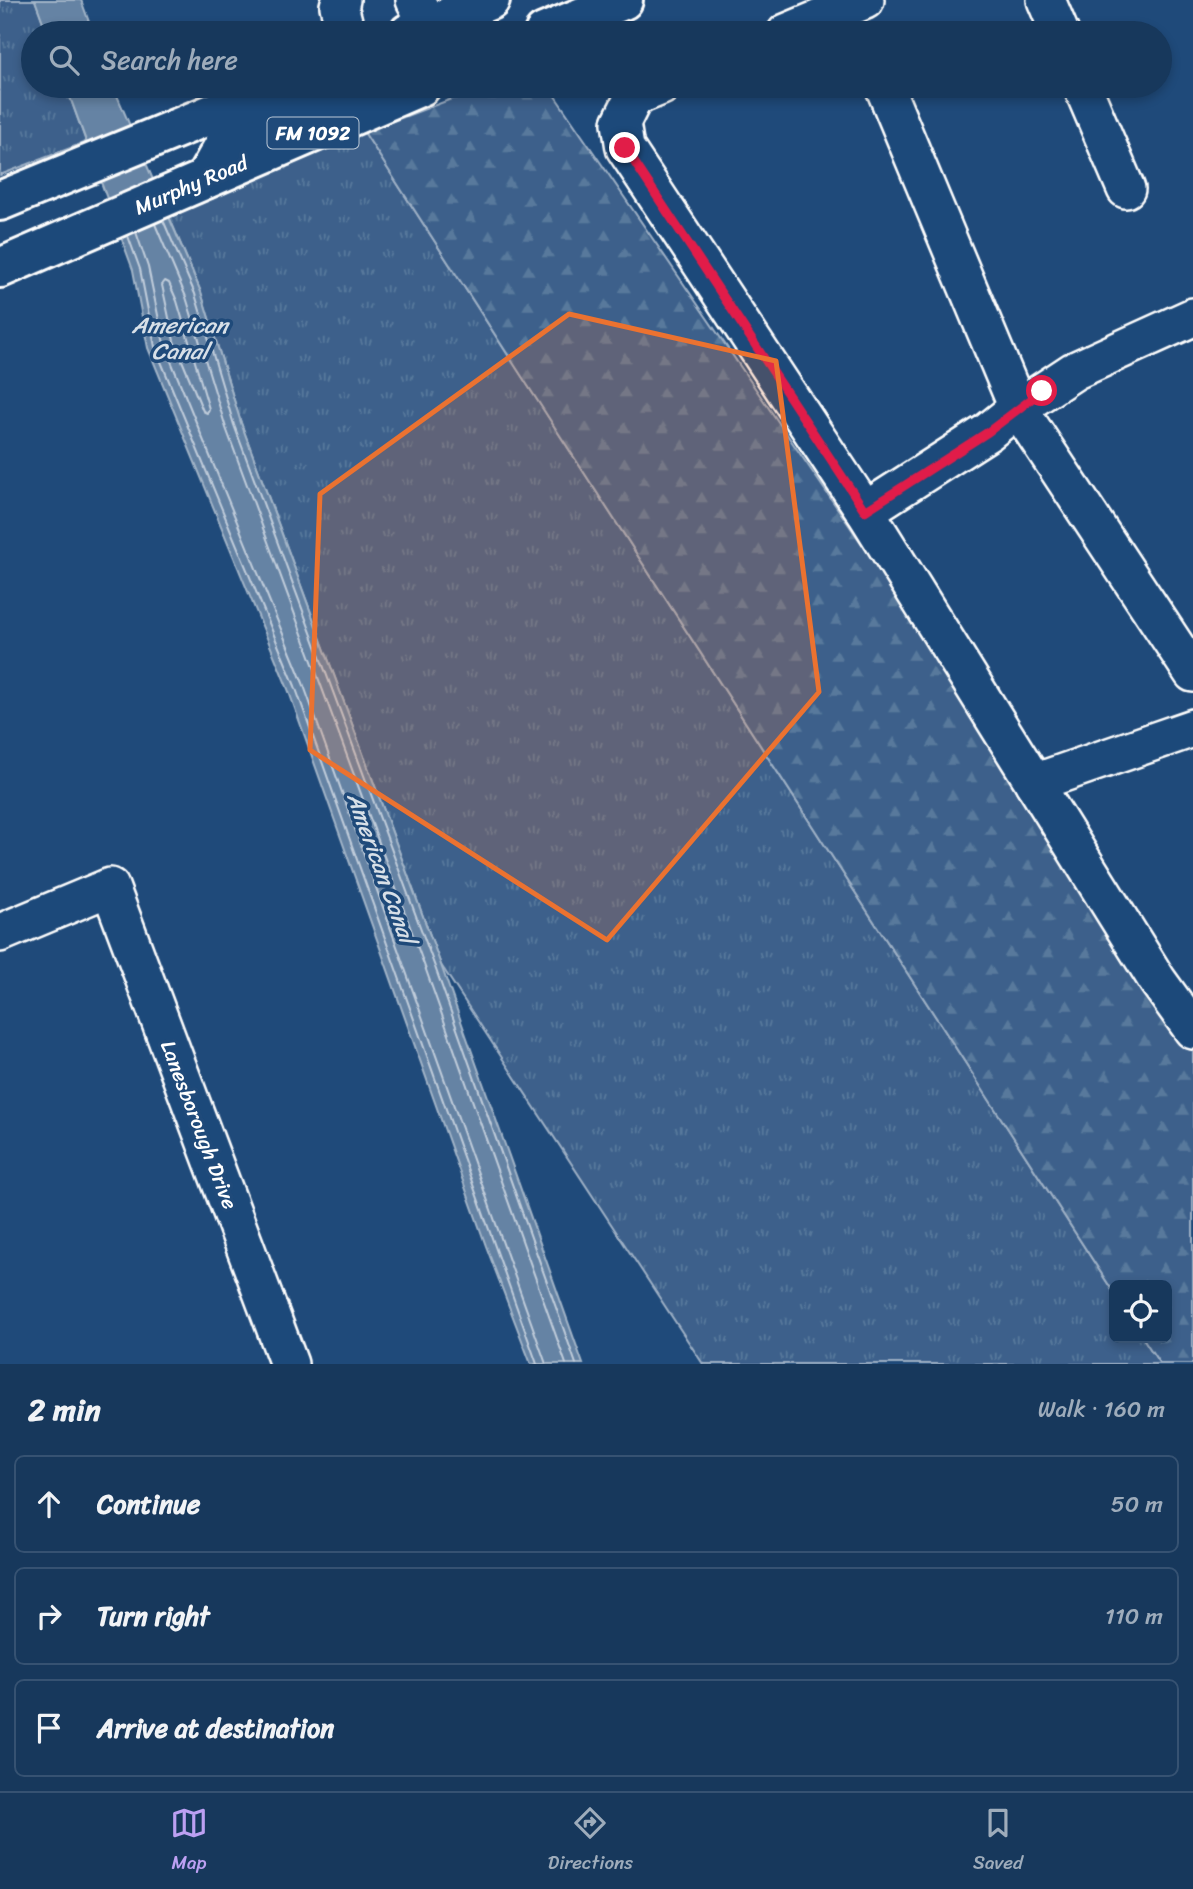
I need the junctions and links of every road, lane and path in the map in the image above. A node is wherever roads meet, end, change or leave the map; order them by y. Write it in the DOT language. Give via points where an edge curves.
graph roads {
  1 [pos="341,0"];
  2 [pos="1046,0"];
  3 [pos="618,1"];
  4 [pos="480,2"];
  5 [pos="859,13"];
  6 [pos="342,21"];
  7 [pos="425,21"];
  8 [pos="572,21"];
  9 [pos="830,21"];
  10 [pos="1055,21"];
  11 [pos="250,98"];
  12 [pos="322,98"];
  13 [pos="393,98"];
  14 [pos="634,98"];
  15 [pos="889,98"];
  16 [pos="1087,98"];
  17 [pos="205,179"];
  18 [pos="1126,190"];
  19 [pos="0,201"];
  20 [pos="0,268"];
  21 [pos="1193,317"];
  22 [pos="1018,408"];
  23 [pos="865,511"];
  24 [pos="1193,673"];
  25 [pos="1193,728"];
  26 [pos="1034,783"];
  27 [pos="0,933"];
  28 [pos="1193,1030"];
  29 [pos="289,1364"];
  1 -- 6 [label="street"];
  2 -- 10 [label="street"];
  3 -- 8 [label="main road"];
  4 -- 7 [label="main road"];
  5 -- 9 [label="street"];
  11 -- 19 [label="main road, FM 1092"];
  12 -- 17 [label="main road" via="230,135"];
  13 -- 17 [label="main road, Murphy Road / FM 1092"];
  14 -- 23 [label="street" via="621,123 625,148"];
  15 -- 22 [label="street"];
  16 -- 18 [label="street"];
  17 -- 20 [label="main road, Murphy Road / FM 1092"];
  21 -- 22 [label="street" via="1074,371"];
  22 -- 23 [label="street"];
  22 -- 24 [label="street"];
  23 -- 26 [label="street"];
  25 -- 26 [label="street"];
  26 -- 28 [label="street"];
  27 -- 29 [label="street, Lanesborough Drive" via="110,887"];
}
